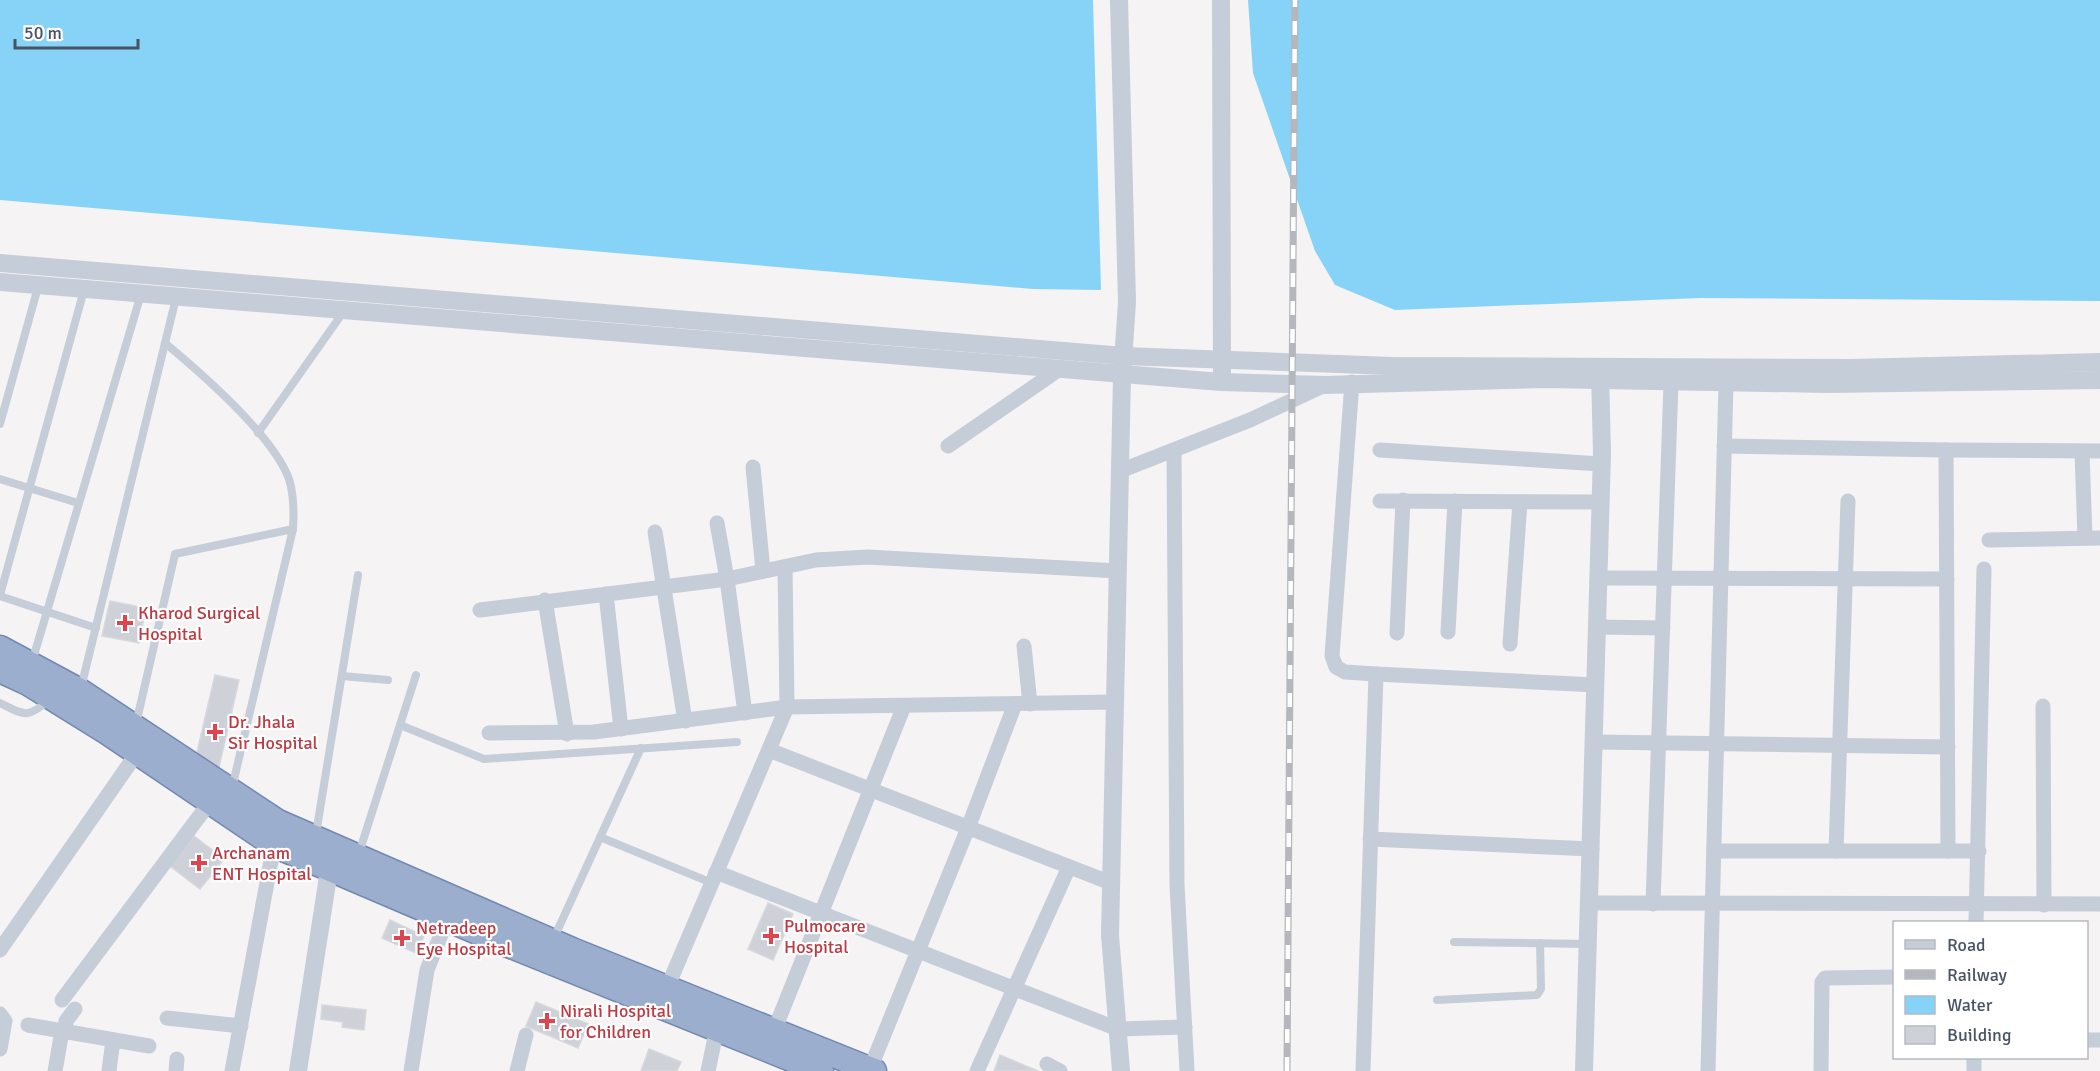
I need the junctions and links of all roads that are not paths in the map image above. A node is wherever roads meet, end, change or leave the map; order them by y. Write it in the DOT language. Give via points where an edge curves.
graph roads {
  1 [pos="1119,0"];
  2 [pos="1221,0"];
  3 [pos="0,262"];
  4 [pos="0,282"];
  5 [pos="38,285"];
  6 [pos="85,289"];
  7 [pos="141,294"];
  8 [pos="176,296"];
  9 [pos="344,310"];
  10 [pos="733,324"];
  11 [pos="165,343"];
  12 [pos="732,343"];
  13 [pos="1124,356"];
  14 [pos="1223,360"];
  15 [pos="2100,362"];
  16 [pos="1365,365"];
  17 [pos="1059,370"];
  18 [pos="1600,374"];
  19 [pos="1122,376"];
  20 [pos="2100,380"];
  21 [pos="1221,382"];
  22 [pos="1352,382"];
  23 [pos="1671,382"];
  24 [pos="1726,383"];
  25 [pos="1325,385"];
  26 [pos="0,424"];
  27 [pos="258,433"];
  28 [pos="948,446"];
  29 [pos="1724,446"];
  30 [pos="1380,450"];
  31 [pos="1946,450"];
  32 [pos="1174,451"];
  33 [pos="2100,451"];
  34 [pos="2082,452"];
  35 [pos="1601,464"];
  36 [pos="753,467"];
  37 [pos="1120,471"];
  38 [pos="0,479"];
  39 [pos="30,488"];
  40 [pos="1403,500"];
  41 [pos="1380,501"];
  42 [pos="1455,501"];
  43 [pos="1848,501"];
  44 [pos="1520,502"];
  45 [pos="1600,502"];
  46 [pos="78,503"];
  47 [pos="717,523"];
  48 [pos="293,529"];
  49 [pos="656,532"];
  50 [pos="2092,538"];
  51 [pos="1989,540"];
  52 [pos="785,567"];
  53 [pos="1984,569"];
  54 [pos="763,571"];
  55 [pos="1118,571"];
  56 [pos="358,575"];
  57 [pos="1599,578"];
  58 [pos="1664,578"];
  59 [pos="1720,578"];
  60 [pos="727,579"];
  61 [pos="1845,579"];
  62 [pos="1947,579"];
  63 [pos="665,588"];
  64 [pos="606,594"];
  65 [pos="0,596"];
  66 [pos="545,600"];
  67 [pos="480,610"];
  68 [pos="46,611"];
  69 [pos="1597,627"];
  70 [pos="96,628"];
  71 [pos="1663,628"];
  72 [pos="1448,632"];
  73 [pos="1397,633"];
  74 [pos="1510,645"];
  75 [pos="1024,646"];
  76 [pos="0,648"];
  77 [pos="31,663"];
  78 [pos="0,670"];
  79 [pos="416,675"];
  80 [pos="1376,675"];
  81 [pos="342,676"];
  82 [pos="388,680"];
  83 [pos="1596,685"];
  84 [pos="80,691"];
  85 [pos="52,698"];
  86 [pos="1116,702"];
  87 [pos="0,703"];
  88 [pos="1022,704"];
  89 [pos="904,706"];
  90 [pos="2043,706"];
  91 [pos="787,707"];
  92 [pos="745,713"];
  93 [pos="686,721"];
  94 [pos="400,725"];
  95 [pos="136,728"];
  96 [pos="621,729"];
  97 [pos="489,733"];
  98 [pos="567,734"];
  99 [pos="737,742"];
  100 [pos="1595,742"];
  101 [pos="1659,743"];
  102 [pos="1716,744"];
  103 [pos="1839,746"];
  104 [pos="1948,747"];
  105 [pos="641,748"];
  106 [pos="769,750"];
  107 [pos="137,753"];
  108 [pos="870,789"];
  109 [pos="220,797"];
  110 [pos="968,828"];
  111 [pos="600,837"];
  112 [pos="1370,839"];
  113 [pos="324,842"];
  114 [pos="274,845"];
  115 [pos="1592,849"];
  116 [pos="1714,851"];
  117 [pos="1836,851"];
  118 [pos="1948,851"];
  119 [pos="1980,851"];
  120 [pos="358,857"];
  121 [pos="1069,867"];
  122 [pos="329,870"];
  123 [pos="714,877"];
  124 [pos="1111,883"];
  125 [pos="1591,903"];
  126 [pos="1653,903"];
  127 [pos="1712,904"];
  128 [pos="2100,904"];
  129 [pos="1977,905"];
  130 [pos="2044,905"];
  131 [pos="451,910"];
  132 [pos="821,913"];
  133 [pos="1976,921"];
  134 [pos="552,942"];
  135 [pos="1454,942"];
  136 [pos="1540,944"];
  137 [pos="1590,944"];
  138 [pos="0,950"];
  139 [pos="918,951"];
  140 [pos="1893,978"];
  141 [pos="1014,989"];
  142 [pos="663,997"];
  143 [pos="1437,1000"];
  144 [pos="0,1014"];
  145 [pos="167,1018"];
  146 [pos="28,1025"];
  147 [pos="240,1026"];
  148 [pos="1185,1027"];
  149 [pos="717,1028"];
  150 [pos="1118,1029"];
  151 [pos="63,1031"];
  152 [pos="774,1031"];
  153 [pos="526,1035"];
  154 [pos="113,1040"];
  155 [pos="149,1046"];
  156 [pos="0,1049"];
  157 [pos="808,1068"];
  158 [pos="872,1070"];
  159 [pos="55,1071"];
  160 [pos="109,1071"];
  161 [pos="232,1071"];
  162 [pos="298,1071"];
  163 [pos="411,1071"];
  164 [pos="517,1071"];
  165 [pos="708,1071"];
  166 [pos="977,1071"];
  167 [pos="1121,1071"];
  168 [pos="1187,1071"];
  169 [pos="1363,1071"];
  170 [pos="1584,1071"];
  171 [pos="1708,1071"];
  172 [pos="1821,1071"];
  1 -- 13 [label="street"];
  2 -- 14 [label="street"];
  3 -- 10 [label="street"];
  4 -- 5 [label="street"];
  5 -- 6 [label="street"];
  5 -- 26 [label="lane"];
  6 -- 7 [label="street"];
  6 -- 39 [label="lane"];
  7 -- 8 [label="street"];
  7 -- 46 [label="lane"];
  8 -- 9 [label="street"];
  8 -- 11 [label="lane"];
  9 -- 12 [label="street"];
  9 -- 27 [label="lane"];
  10 -- 12 [label="street"];
  10 -- 13 [label="street"];
  11 -- 27 [label="lane"];
  11 -- 70 [label="lane"];
  12 -- 17 [label="street"];
  13 -- 14 [label="street"];
  13 -- 19 [label="street"];
  14 -- 16 [label="street"];
  14 -- 21 [label="street"];
  15 -- 18 [label="street"];
  16 -- 18 [label="street"];
  16 -- 25 [label="street"];
  17 -- 19 [label="street"];
  17 -- 28 [label="street"];
  18 -- 22 [label="street" via="1423,383"];
  18 -- 23 [label="street"];
  18 -- 35 [label="street"];
  19 -- 21 [label="street"];
  19 -- 37 [label="street"];
  20 -- 24 [label="street"];
  21 -- 25 [label="street"];
  22 -- 25 [label="street"];
  22 -- 80 [label="street" via="1332,656 1336,667 1345,672"];
  23 -- 24 [label="street"];
  23 -- 58 [label="street"];
  24 -- 29 [label="street"];
  25 -- 32 [label="street"];
  27 -- 48 [label="lane" via="275,452 288,478"];
  29 -- 31 [label="street"];
  29 -- 59 [label="street"];
  30 -- 35 [label="street"];
  31 -- 34 [label="street"];
  31 -- 62 [label="street"];
  32 -- 37 [label="street"];
  32 -- 148 [label="street" via="1177,885"];
  33 -- 34 [label="street"];
  34 -- 50 [label="street"];
  35 -- 45 [label="street"];
  36 -- 54 [label="street"];
  37 -- 55 [label="street"];
  38 -- 39 [label="lane"];
  39 -- 46 [label="lane"];
  39 -- 65 [label="lane"];
  40 -- 41 [label="street"];
  40 -- 42 [label="street"];
  40 -- 73 [label="street"];
  42 -- 44 [label="street"];
  42 -- 72 [label="street"];
  43 -- 61 [label="street"];
  44 -- 45 [label="street"];
  44 -- 74 [label="street"];
  45 -- 57 [label="street"];
  46 -- 68 [label="lane"];
  47 -- 60 [label="street"];
  48 -- 95 [label="lane" via="175,554"];
  48 -- 109 [label="lane"];
  49 -- 63 [label="street"];
  50 -- 51 [label="street"];
  52 -- 54 [label="street"];
  52 -- 55 [label="street" via="816,560 868,557"];
  52 -- 91 [label="street"];
  53 -- 119 [label="street"];
  54 -- 60 [label="street"];
  55 -- 86 [label="street"];
  56 -- 81 [label="lane"];
  57 -- 58 [label="street"];
  57 -- 69 [label="street"];
  58 -- 59 [label="street"];
  58 -- 71 [label="street"];
  59 -- 61 [label="street"];
  59 -- 102 [label="street"];
  60 -- 63 [label="street"];
  60 -- 92 [label="street"];
  61 -- 62 [label="street"];
  61 -- 103 [label="street"];
  62 -- 104 [label="street"];
  63 -- 64 [label="street"];
  63 -- 93 [label="street"];
  64 -- 66 [label="street"];
  64 -- 96 [label="street"];
  65 -- 68 [label="lane"];
  66 -- 67 [label="street"];
  66 -- 98 [label="street"];
  68 -- 70 [label="lane"];
  68 -- 77 [label="lane"];
  69 -- 71 [label="street"];
  69 -- 83 [label="street"];
  70 -- 84 [label="lane"];
  71 -- 101 [label="street"];
  75 -- 88 [label="street"];
  76 -- 77 [label="highway"];
  77 -- 84 [label="highway"];
  78 -- 85 [label="highway"];
  79 -- 94 [label="lane"];
  80 -- 83 [label="street"];
  80 -- 112 [label="street"];
  81 -- 82 [label="lane"];
  81 -- 113 [label="lane"];
  83 -- 100 [label="street"];
  84 -- 95 [label="highway"];
  85 -- 87 [label="lane" via="31,715"];
  85 -- 107 [label="highway"];
  86 -- 88 [label="street"];
  86 -- 124 [label="street"];
  88 -- 89 [label="street"];
  88 -- 110 [label="street"];
  89 -- 91 [label="street"];
  89 -- 108 [label="street"];
  90 -- 130 [label="street"];
  91 -- 92 [label="street"];
  91 -- 106 [label="street"];
  92 -- 93 [label="street"];
  93 -- 96 [label="street"];
  94 -- 105 [label="lane" via="484,759"];
  94 -- 120 [label="lane"];
  95 -- 109 [label="highway"];
  96 -- 98 [label="street"];
  97 -- 98 [label="street"];
  99 -- 105 [label="lane"];
  100 -- 101 [label="street"];
  100 -- 115 [label="street"];
  101 -- 102 [label="street"];
  101 -- 126 [label="street"];
  102 -- 103 [label="street"];
  102 -- 116 [label="street"];
  103 -- 104 [label="street"];
  103 -- 117 [label="street"];
  104 -- 118 [label="street"];
  105 -- 111 [label="lane"];
  106 -- 108 [label="street"];
  106 -- 123 [label="street"];
  107 -- 109 [label="highway"];
  107 -- 138 [label="street"];
  108 -- 110 [label="street"];
  108 -- 132 [label="street"];
  109 -- 113 [label="highway"];
  109 -- 114 [label="highway"];
  109 -- 151 [label="street" via="68,1004"];
  110 -- 121 [label="street"];
  110 -- 139 [label="street"];
  111 -- 123 [label="lane"];
  111 -- 134 [label="lane"];
  112 -- 115 [label="street"];
  112 -- 169 [label="street"];
  113 -- 120 [label="highway"];
  113 -- 122 [label="street"];
  114 -- 122 [label="highway"];
  114 -- 147 [label="street"];
  115 -- 125 [label="street"];
  116 -- 117 [label="street"];
  116 -- 127 [label="street"];
  117 -- 118 [label="street"];
  118 -- 119 [label="street"];
  119 -- 129 [label="street"];
  120 -- 131 [label="highway"];
  121 -- 124 [label="street"];
  121 -- 141 [label="street"];
  122 -- 131 [label="highway"];
  122 -- 162 [label="street"];
  123 -- 132 [label="street"];
  123 -- 142 [label="street"];
  124 -- 150 [label="street" via="1110,935"];
  125 -- 126 [label="street"];
  125 -- 137 [label="street"];
  126 -- 127 [label="street"];
  127 -- 129 [label="street"];
  127 -- 171 [label="street"];
  128 -- 130 [label="street"];
  129 -- 130 [label="street"];
  129 -- 133 [label="street"];
  131 -- 134 [label="highway"];
  131 -- 142 [label="highway"];
  131 -- 163 [label="street" via="427,970"];
  132 -- 139 [label="street"];
  132 -- 152 [label="street"];
  134 -- 142 [label="highway"];
  135 -- 136 [label="lane"];
  136 -- 137 [label="lane"];
  136 -- 143 [label="lane" via="1541,989 1537,995"];
  137 -- 170 [label="street"];
  139 -- 141 [label="street"];
  139 -- 158 [label="street"];
  140 -- 172 [label="street" via="1825,978"];
  141 -- 150 [label="street"];
  141 -- 166 [label="street"];
  142 -- 149 [label="highway"];
  142 -- 152 [label="highway"];
  144 -- 156 [label="street" via="5,1021"];
  145 -- 147 [label="street"];
  146 -- 151 [label="street"];
  147 -- 161 [label="street"];
  148 -- 150 [label="street"];
  148 -- 168 [label="street"];
  149 -- 157 [label="highway"];
  149 -- 165 [label="street"];
  150 -- 167 [label="street"];
  151 -- 154 [label="street"];
  151 -- 159 [label="street"];
  152 -- 158 [label="highway"];
  153 -- 164 [label="street"];
  154 -- 155 [label="street"];
  154 -- 160 [label="street"];
}
